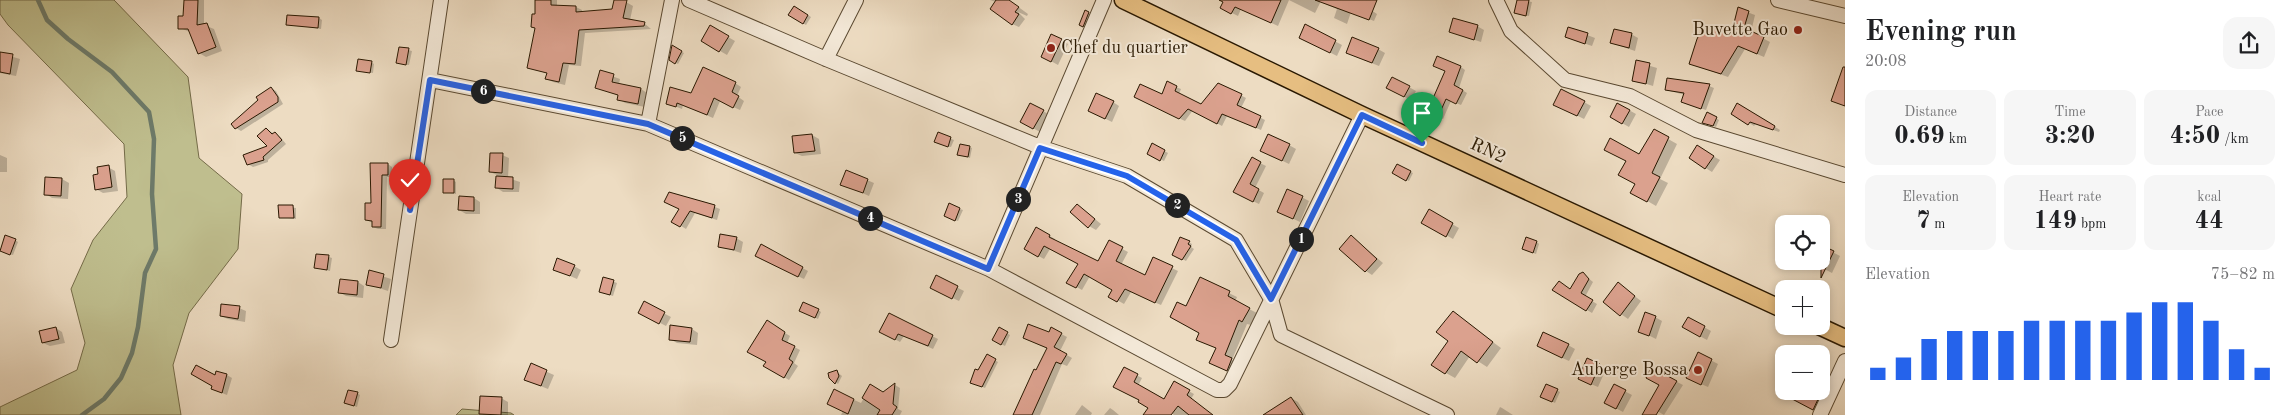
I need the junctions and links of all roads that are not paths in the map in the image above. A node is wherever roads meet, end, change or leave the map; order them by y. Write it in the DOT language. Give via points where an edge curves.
graph roads {
  1 [pos="441,0"];
  2 [pos="672,0"];
  3 [pos="689,0"];
  4 [pos="856,0"];
  5 [pos="1104,0"];
  6 [pos="1123,0"];
  7 [pos="1496,0"];
  8 [pos="1778,0"];
  9 [pos="1845,16"];
  10 [pos="826,59"];
  11 [pos="430,80"];
  12 [pos="1362,115"];
  13 [pos="648,124"];
  14 [pos="1040,148"];
  15 [pos="1845,175"];
  16 [pos="988,269"];
  17 [pos="1271,299"];
  18 [pos="1775,306"];
  19 [pos="1830,331"];
  20 [pos="1845,338"];
  21 [pos="391,340"];
  22 [pos="1845,361"];
  23 [pos="1447,415"];
  24 [pos="1820,415"];
  1 -- 11 [label="street"];
  2 -- 13 [label="street"];
  3 -- 10 [label="street"];
  4 -- 10 [label="street"];
  5 -- 14 [label="street"];
  6 -- 12 [label="main road, RN2"];
  7 -- 15 [label="street" via="1511,31 1565,80 1630,96 1696,130"];
  8 -- 9 [label="street"];
  10 -- 14 [label="street"];
  11 -- 13 [label="street"];
  11 -- 21 [label="street"];
  12 -- 17 [label="street"];
  12 -- 18 [label="main road, RN2"];
  13 -- 16 [label="street"];
  14 -- 16 [label="street"];
  14 -- 17 [label="street" via="1127,176 1236,240"];
  16 -- 17 [label="street" via="1216,390 1224,390 1230,384"];
  17 -- 23 [label="street" via="1281,335"];
  19 -- 20 [label="main road"];
  22 -- 24 [label="street"];
}
